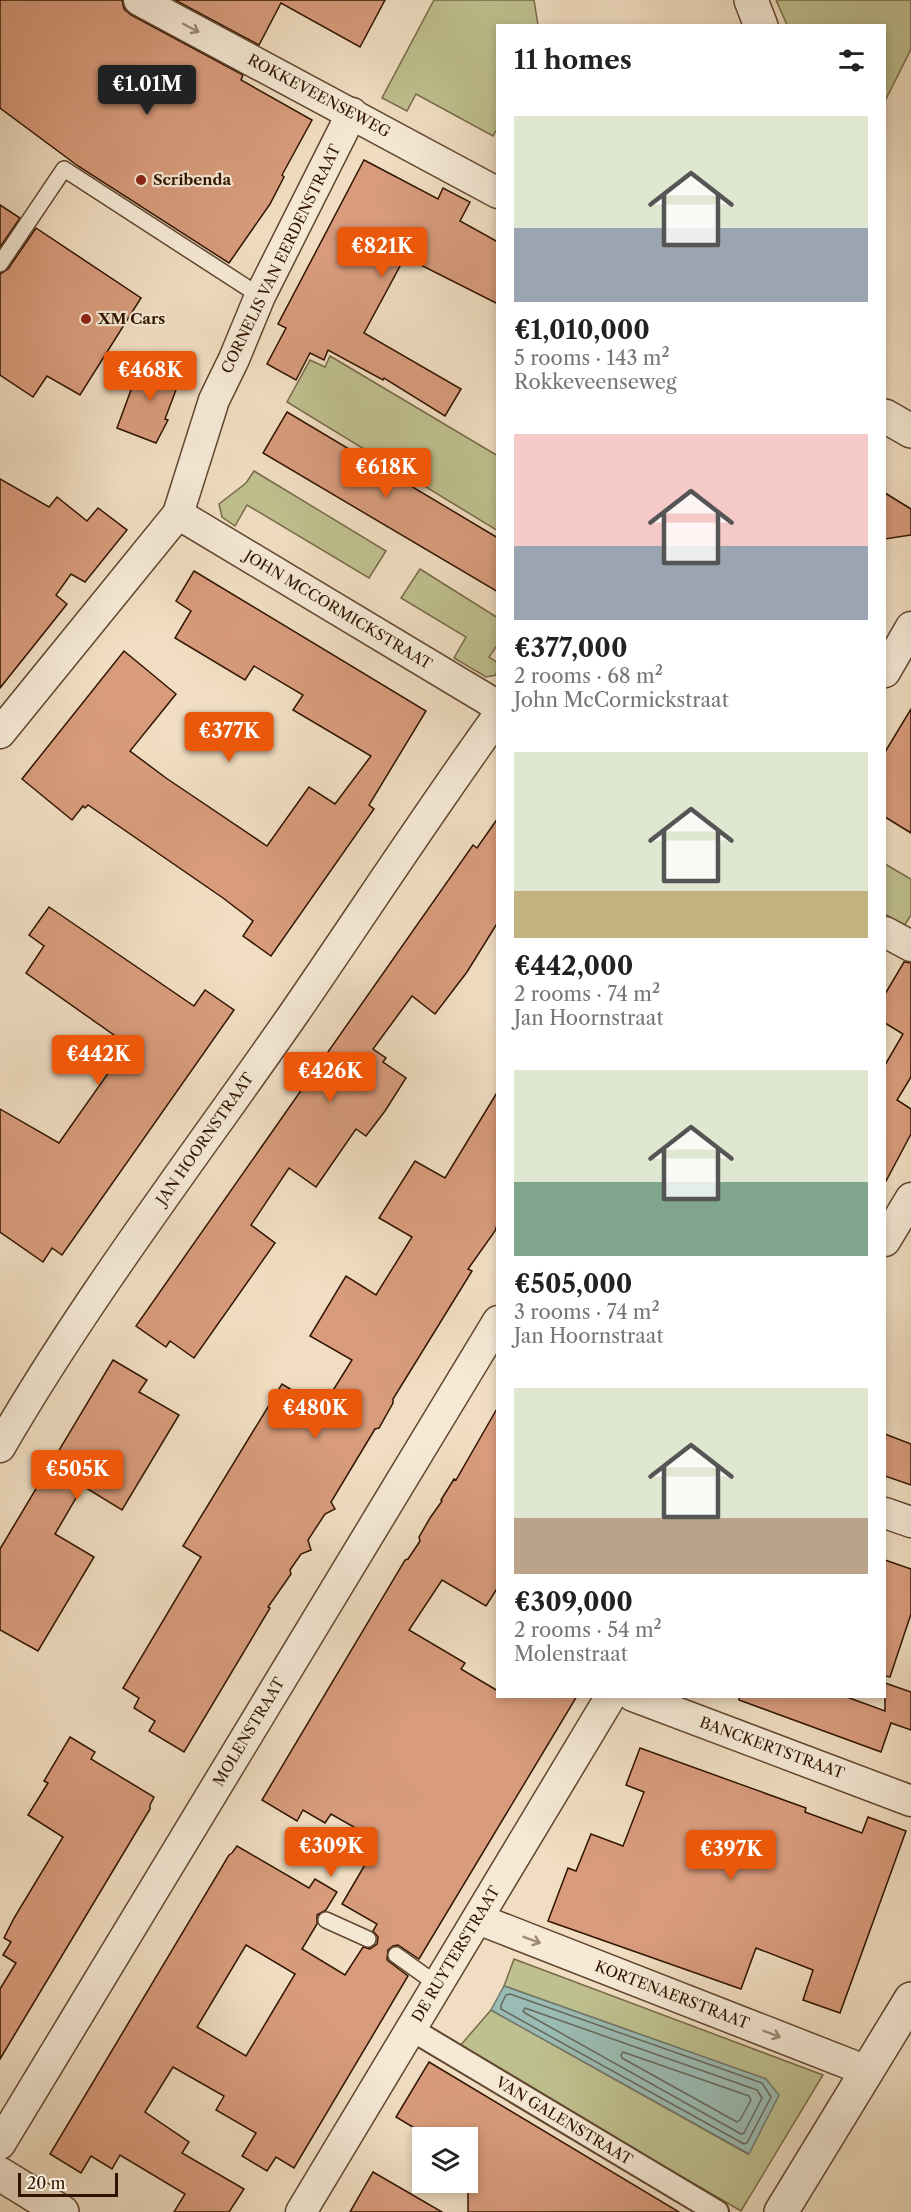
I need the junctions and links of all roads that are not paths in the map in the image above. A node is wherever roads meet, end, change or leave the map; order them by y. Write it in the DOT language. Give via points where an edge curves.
graph roads {
  1 [pos="139,0"];
  2 [pos="751,0"];
  3 [pos="760,24"];
  4 [pos="352,113"];
  5 [pos="496,192"];
  6 [pos="0,264"];
  7 [pos="260,296"];
  8 [pos="886,417"];
  9 [pos="911,430"];
  10 [pos="178,514"];
  11 [pos="911,627"];
  12 [pos="886,670"];
  13 [pos="496,705"];
  14 [pos="496,719"];
  15 [pos="0,733"];
  16 [pos="911,1198"];
  17 [pos="896,1236"];
  18 [pos="496,1324"];
  19 [pos="0,1448"];
  20 [pos="886,1513"];
  21 [pos="911,1522"];
  22 [pos="610,1698"];
  23 [pos="638,1698"];
  24 [pos="911,1801"];
  25 [pos="477,1919"];
  26 [pos="326,1920"];
  27 [pos="368,1939"];
  28 [pos="396,1955"];
  29 [pos="438,1985"];
  30 [pos="911,1999"];
  31 [pos="411,2029"];
  32 [pos="867,2071"];
  33 [pos="0,2144"];
  34 [pos="0,2174"];
  35 [pos="62,2212"];
  36 [pos="301,2212"];
  37 [pos="717,2212"];
  38 [pos="781,2212"];
  1 -- 4 [label="street, ROKKEVEENSEWEG, one-way"];
  2 -- 3 [label="street"];
  4 -- 5 [label="street, ROKKEVEENSEWEG"];
  4 -- 7 [label="street, CORNELIS VAN EERDENSTRAAT"];
  6 -- 7 [label="lane" via="64,169"];
  7 -- 10 [label="street, CORNELIS VAN EERDENSTRAAT" via="214,400"];
  8 -- 9 [label="street"];
  10 -- 13 [label="street, JOHN MCCORMICKSTRAAT"];
  10 -- 15 [label="street, CORNELIS VAN EERDENSTRAAT"];
  11 -- 12 [label="street"];
  14 -- 19 [label="street, JAN HOORNSTRAAT" via="84,1311"];
  16 -- 17 [label="street"];
  18 -- 33 [label="street, MOLENSTRAAT"];
  20 -- 21 [label="street"];
  22 -- 25 [label="street, DE RUYTERSTRAAT"];
  23 -- 24 [label="street, BANCKERTSTRAAT"];
  25 -- 29 [label="street, DE RUYTERSTRAAT"];
  25 -- 32 [label="street, KORTENAERSTRAAT, one-way"];
  26 -- 27 [label="lane"];
  28 -- 29 [label="lane"];
  29 -- 31 [label="street, DE RUYTERSTRAAT"];
  30 -- 32 [label="street"];
  31 -- 36 [label="street, DE RUYTERSTRAAT"];
  31 -- 37 [label="street, VAN GALENSTRAAT"];
  32 -- 38 [label="street"];
  34 -- 35 [label="street"];
}
